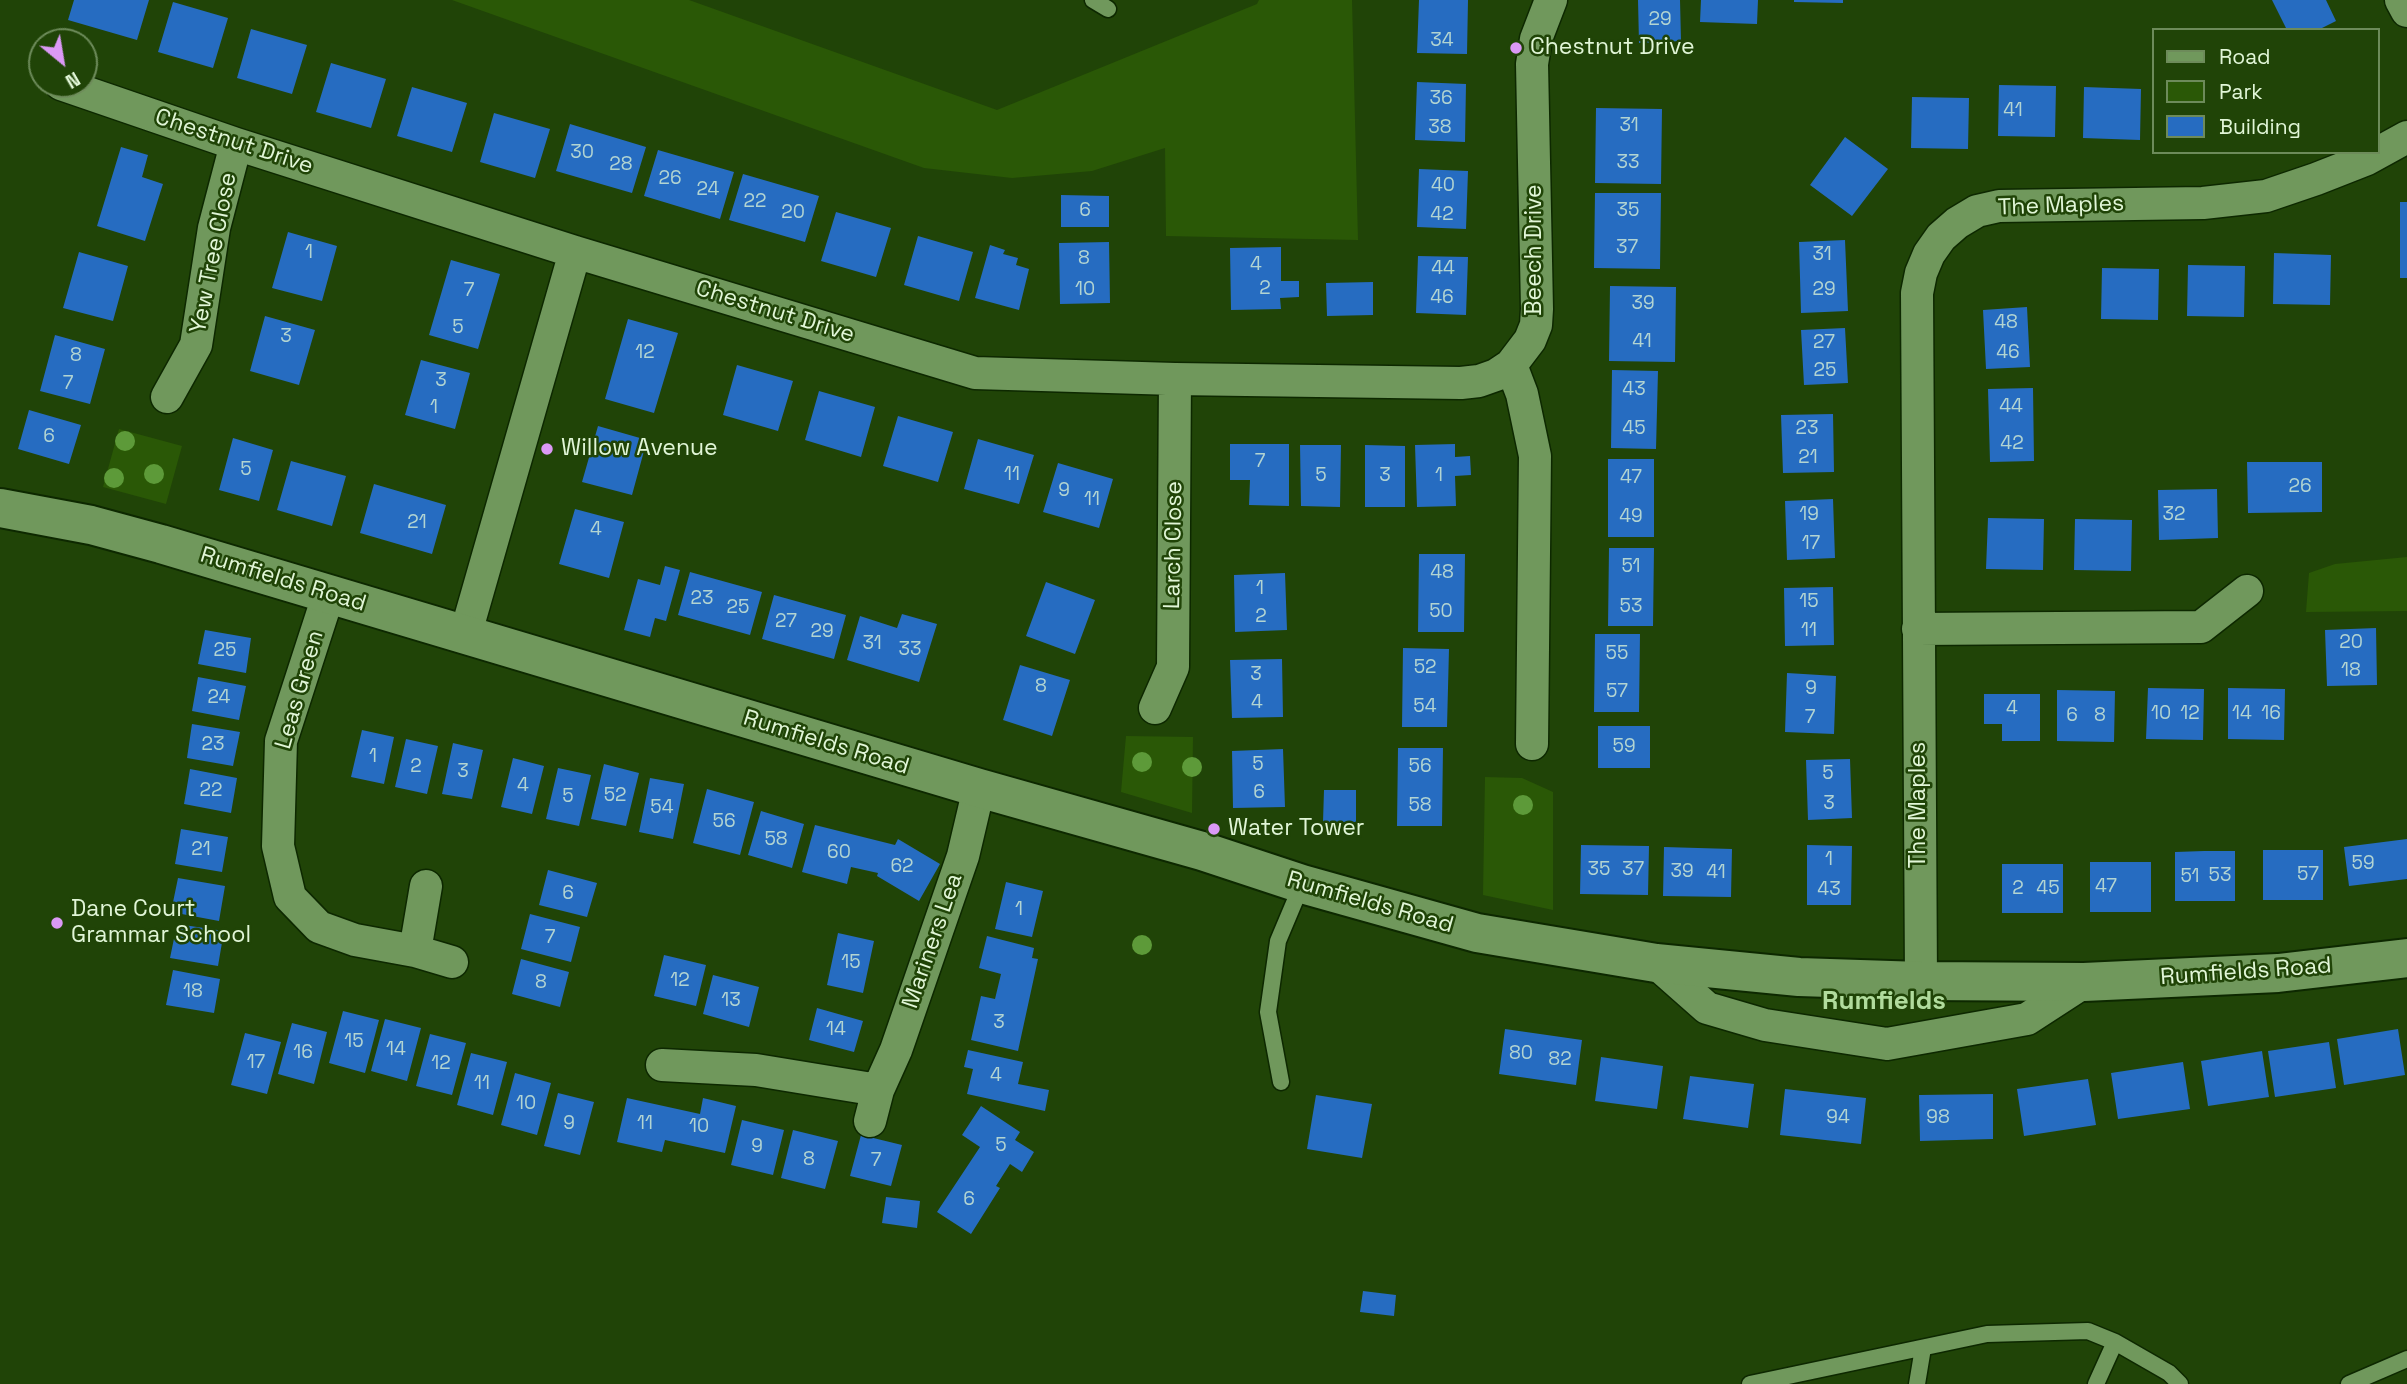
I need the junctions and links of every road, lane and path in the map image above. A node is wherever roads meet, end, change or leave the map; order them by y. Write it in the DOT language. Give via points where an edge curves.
graph roads {
  1 [pos="1093,0"];
  2 [pos="1551,0"];
  3 [pos="2401,0"];
  4 [pos="1108,9"];
  5 [pos="2407,11"];
  6 [pos="98,97"];
  7 [pos="2407,137"];
  8 [pos="236,144"];
  9 [pos="2379,152"];
  10 [pos="2376,154"];
  11 [pos="575,252"];
  12 [pos="1511,365"];
  13 [pos="1175,379"];
  14 [pos="167,397"];
  15 [pos="0,508"];
  16 [pos="2247,591"];
  17 [pos="330,593"];
  18 [pos="1918,629"];
  19 [pos="465,636"];
  20 [pos="1155,708"];
  21 [pos="1532,744"];
  22 [pos="979,788"];
  23 [pos="1302,884"];
  24 [pos="426,886"];
  25 [pos="415,951"];
  26 [pos="2407,958"];
  27 [pos="452,962"];
  28 [pos="1656,963"];
  29 [pos="1921,981"];
  30 [pos="2084,982"];
  31 [pos="662,1065"];
  32 [pos="1281,1082"];
  33 [pos="878,1090"];
  34 [pos="870,1121"];
  35 [pos="2115,1342"];
  36 [pos="1923,1348"];
  37 [pos="2407,1359"];
  38 [pos="1750,1384"];
  39 [pos="1917,1384"];
  40 [pos="2096,1384"];
  41 [pos="2180,1384"];
  42 [pos="2349,1384"];
  1 -- 4 [label="lane"];
  2 -- 12 [label="street, Beech Drive" via="1532,64 1538,309 1530,340"];
  3 -- 5 [label="street"];
  6 -- 8 [label="street, Chestnut Drive"];
  7 -- 9 [label="street, The Maples"];
  8 -- 11 [label="street, Chestnut Drive"];
  8 -- 14 [label="street, Yew Tree Close" via="214,229 196,345"];
  10 -- 18 [label="street, The Maples" via="2266,196 2203,203 1999,206 1977,211 1941,237 1929,254 1917,293"];
  11 -- 13 [label="street, Chestnut Drive" via="975,373"];
  11 -- 19 [label="street"];
  12 -- 13 [label="street, Chestnut Drive" via="1496,375 1461,383"];
  12 -- 21 [label="street" via="1535,456"];
  13 -- 20 [label="street, Larch Close" via="1173,667"];
  15 -- 17 [label="street, Rumfields Road" via="91,525"];
  16 -- 18 [label="street" via="2201,627"];
  17 -- 19 [label="street, Rumfields Road"];
  17 -- 25 [label="street, Leas Green" via="281,741 278,846 290,897 319,927 355,940"];
  18 -- 29 [label="street, The Maples"];
  19 -- 22 [label="street, Rumfields Road"];
  22 -- 23 [label="street, Rumfields Road"];
  22 -- 33 [label="street, Mariners Lea" via="963,856"];
  23 -- 28 [label="street, Rumfields Road" via="1477,933"];
  23 -- 32 [label="lane" via="1278,941 1268,1012"];
  24 -- 25 [label="street"];
  25 -- 27 [label="street, Leas Green"];
  26 -- 30 [label="street, Rumfields Road" via="2278,973"];
  28 -- 29 [label="street, Rumfields Road" via="1799,977"];
  28 -- 30 [label="street" via="1707,1008 1765,1025 1887,1044 2027,1019"];
  29 -- 30 [label="street, Rumfields Road"];
  31 -- 33 [label="street" via="756,1070"];
  33 -- 34 [label="street, Mariners Lea"];
  35 -- 36 [label="lane" via="2088,1331 1987,1334"];
  35 -- 40 [label="lane"];
  35 -- 41 [label="lane"];
  36 -- 38 [label="lane"];
  36 -- 39 [label="lane"];
  37 -- 42 [label="lane"];
}
